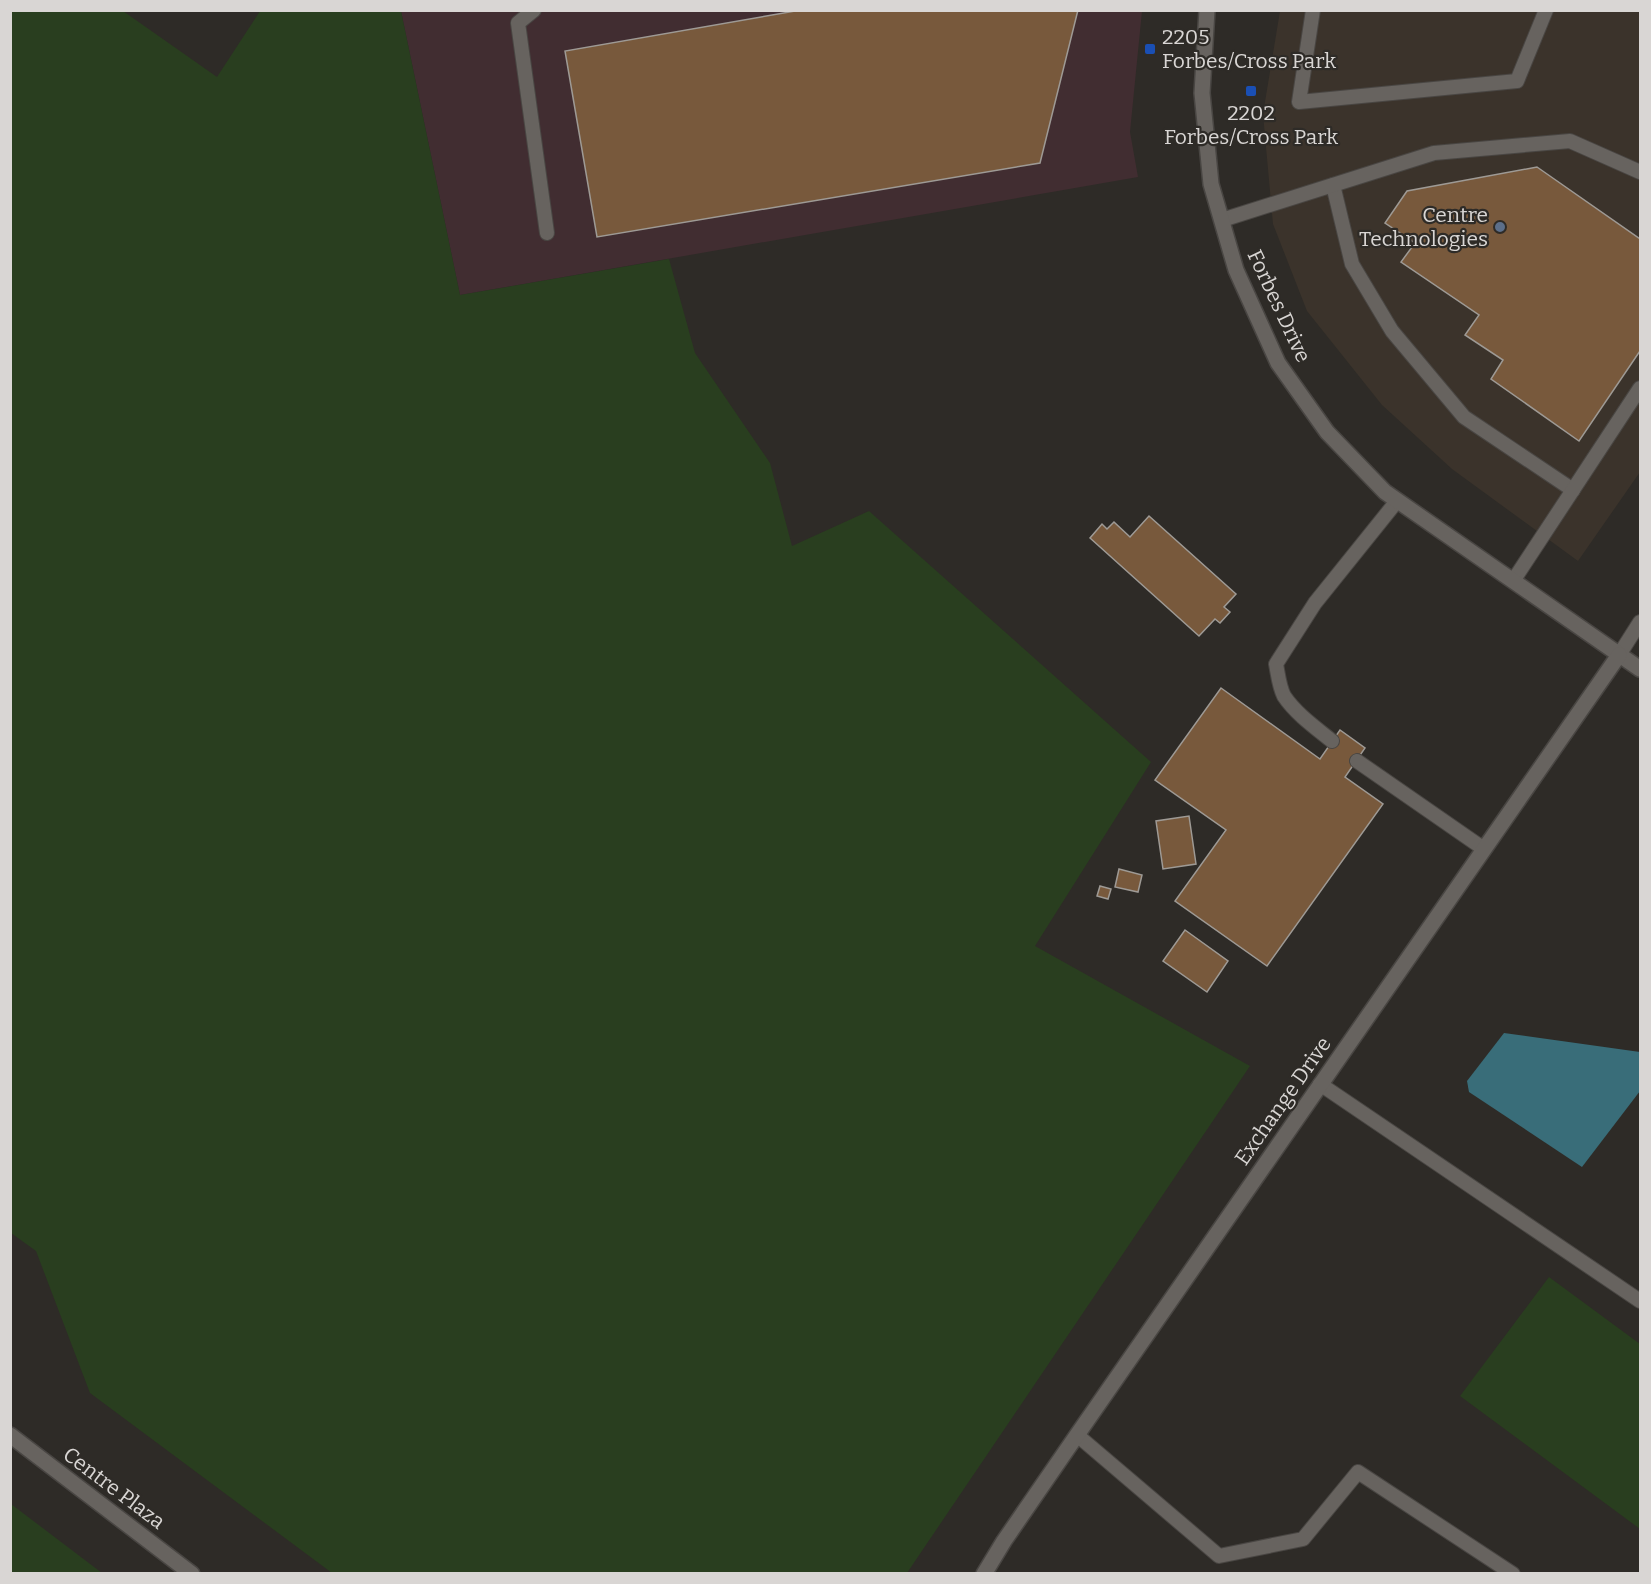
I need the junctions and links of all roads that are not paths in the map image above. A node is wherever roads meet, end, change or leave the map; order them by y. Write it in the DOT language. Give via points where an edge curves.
graph roads {
  1 [pos="534,10"];
  2 [pos="1207,10"];
  3 [pos="1313,10"];
  4 [pos="1546,10"];
  5 [pos="1641,172"];
  6 [pos="1333,185"];
  7 [pos="1221,220"];
  8 [pos="547,233"];
  9 [pos="1641,388"];
  10 [pos="1573,490"];
  11 [pos="1397,501"];
  12 [pos="1513,581"];
  13 [pos="1641,622"];
  14 [pos="1619,655"];
  15 [pos="1641,669"];
  16 [pos="1332,741"];
  17 [pos="1357,761"];
  18 [pos="1484,849"];
  19 [pos="1320,1084"];
  20 [pos="1641,1301"];
  21 [pos="10,1435"];
  22 [pos="1077,1435"];
  23 [pos="192,1574"];
  24 [pos="984,1574"];
  25 [pos="1513,1574"];
  1 -- 8 [label="lane" via="518,23"];
  2 -- 7 [label="street, Forbes Drive" via="1202,93 1211,184"];
  3 -- 4 [label="lane" via="1299,102 1517,81"];
  5 -- 6 [label="lane" via="1570,141 1434,153"];
  6 -- 7 [label="lane"];
  6 -- 10 [label="lane" via="1352,264 1392,332 1464,417"];
  7 -- 11 [label="street, Forbes Drive" via="1236,270 1278,363 1328,432"];
  9 -- 10 [label="lane"];
  10 -- 12 [label="lane"];
  11 -- 12 [label="street, Forbes Drive"];
  11 -- 16 [label="lane" via="1315,603 1276,663 1284,695"];
  12 -- 14 [label="street, Forbes Drive"];
  13 -- 14 [label="lane"];
  14 -- 15 [label="street, Forbes Drive"];
  14 -- 18 [label="street, Exchange Drive"];
  17 -- 18 [label="lane"];
  18 -- 19 [label="street, Exchange Drive"];
  19 -- 20 [label="lane"];
  19 -- 22 [label="street, Exchange Drive"];
  21 -- 23 [label="street, Centre Plaza"];
  22 -- 24 [label="street, Exchange Drive"];
  22 -- 25 [label="lane" via="1219,1556 1303,1539 1358,1472"];
}
